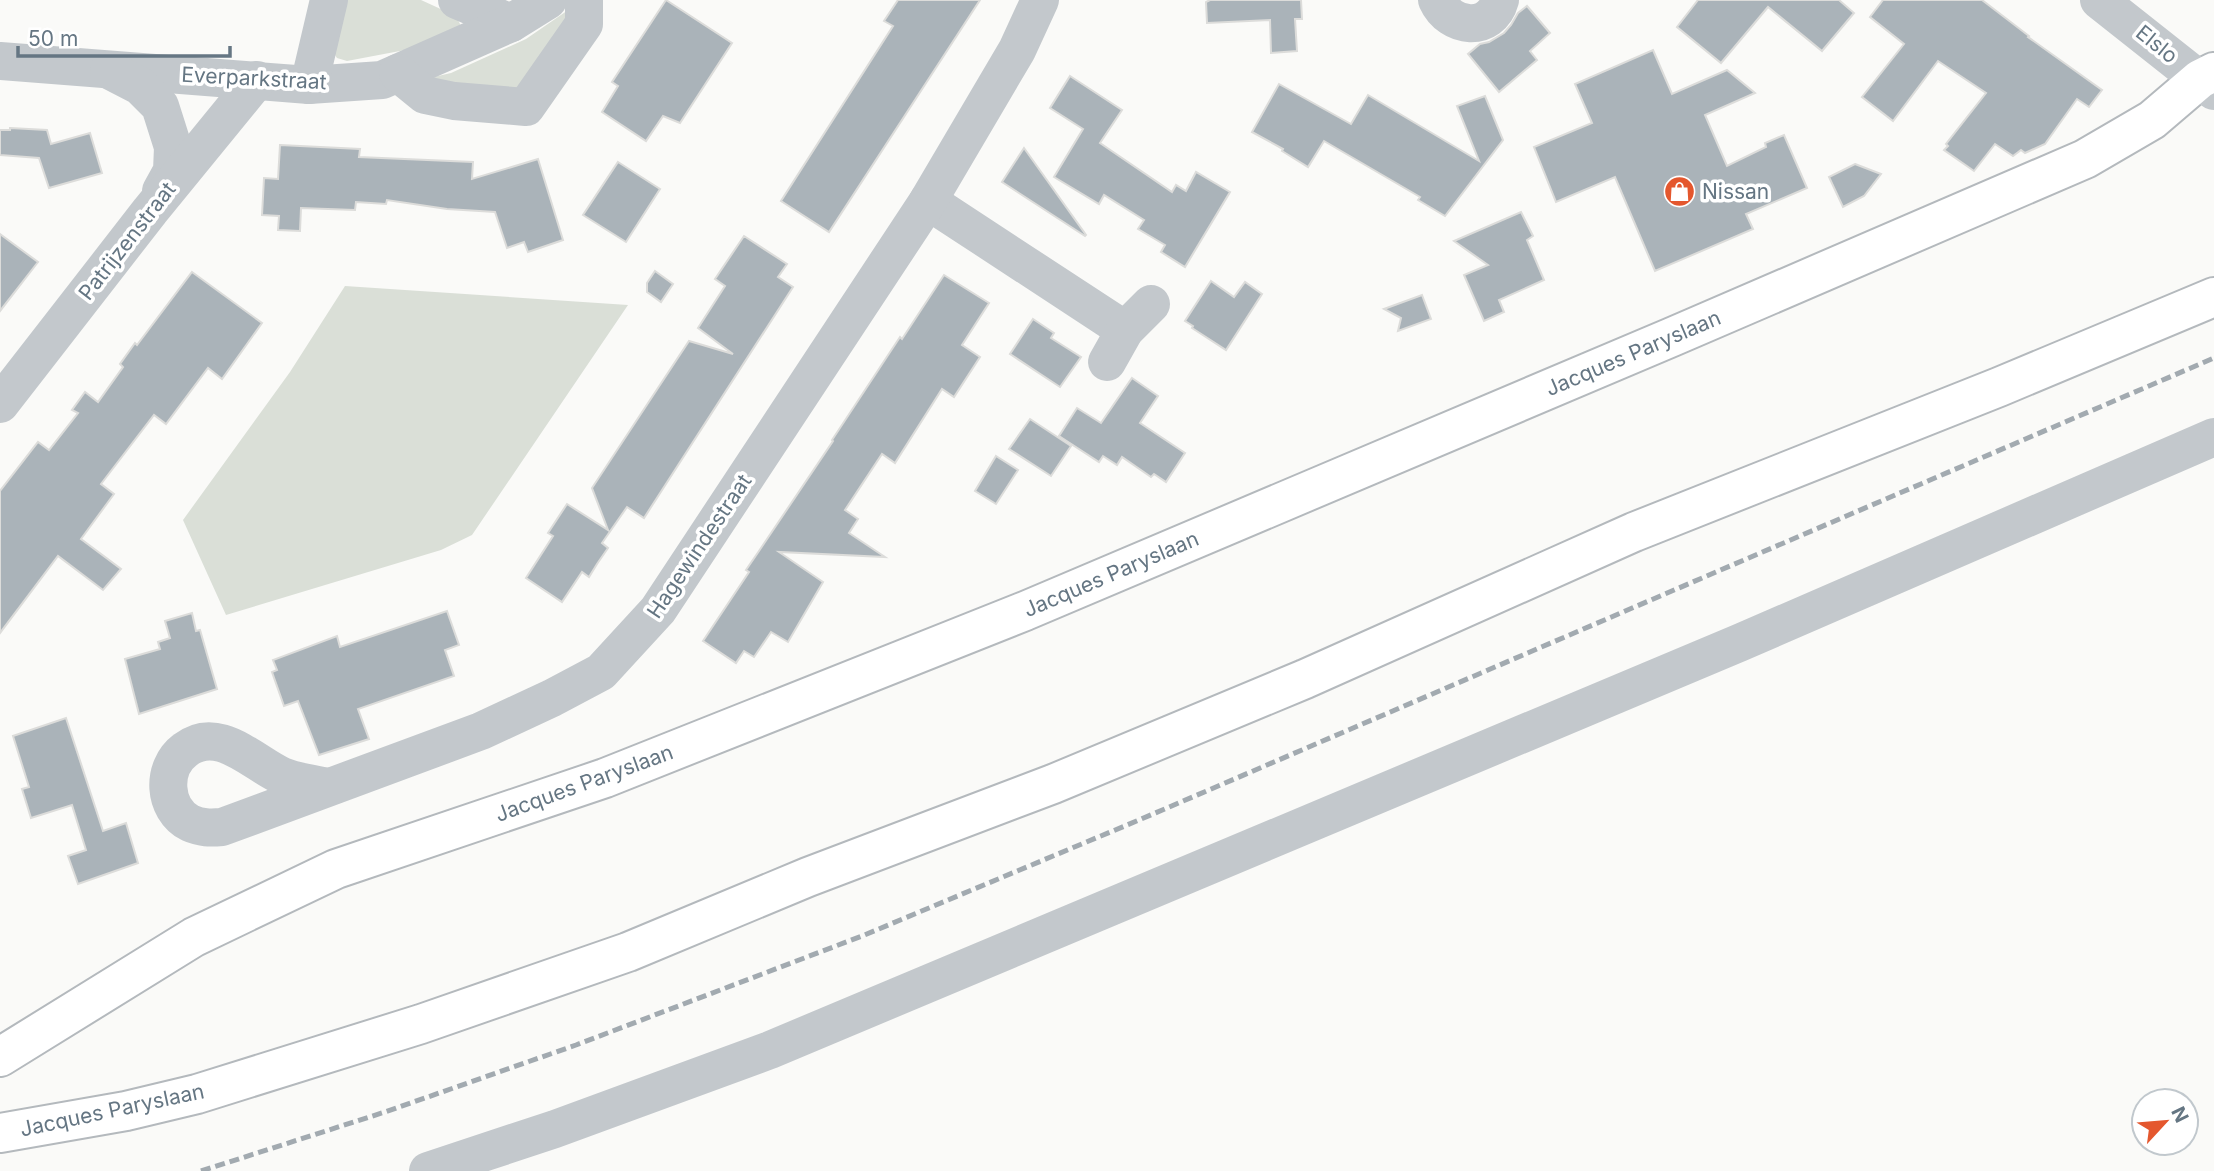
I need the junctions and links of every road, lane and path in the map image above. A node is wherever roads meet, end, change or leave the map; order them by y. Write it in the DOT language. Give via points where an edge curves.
graph roads {
  1 [pos="329,0"];
  2 [pos="457,0"];
  3 [pos="548,0"];
  4 [pos="584,0"];
  5 [pos="1040,0"];
  6 [pos="1437,0"];
  7 [pos="1500,0"];
  8 [pos="2099,0"];
  9 [pos="511,23"];
  10 [pos="0,61"];
  11 [pos="108,69"];
  12 [pos="398,73"];
  13 [pos="257,80"];
  14 [pos="2209,80"];
  15 [pos="309,85"];
  16 [pos="928,201"];
  17 [pos="150,211"];
  18 [pos="2214,297"];
  19 [pos="1128,332"];
  20 [pos="0,404"];
  21 [pos="2214,437"];
  22 [pos="329,787"];
  23 [pos="0,1056"];
  24 [pos="0,1133"];
  25 [pos="428,1171"];
  1 -- 15 [label="street"];
  2 -- 9 [label="street"];
  3 -- 9 [label="street, Everparkstraat"];
  4 -- 12 [label="street" via="584,24 526,107 425,95"];
  5 -- 16 [label="street, Hagewindestraat" via="1011,60"];
  6 -- 7 [label="street" via="1450,18 1468,24 1492,14"];
  8 -- 14 [label="street, Elslo"];
  9 -- 12 [label="street, Everparkstraat"];
  10 -- 11 [label="street, Everparkstraat"];
  11 -- 13 [label="street, Everparkstraat"];
  11 -- 17 [label="street, Everparkstraat" via="140,86 160,106 173,147 172,171"];
  12 -- 15 [label="street, Everparkstraat" via="382,80"];
  13 -- 15 [label="street, Everparkstraat"];
  13 -- 17 [label="street, Patrijzenstraat"];
  14 -- 23 [label="highway, Jacques Paryslaan" via="2085,159 1025,611 605,778 336,869 194,937"];
  16 -- 19 [label="street"];
  16 -- 22 [label="street, Hagewindestraat" via="658,610 601,672 481,731"];
  17 -- 20 [label="street, Patrijzenstraat"];
  18 -- 24 [label="highway, Jacques Paryslaan" via="1634,531 1305,679 1053,784 628,951 421,1024 197,1094"];
  21 -- 25 [label="street" via="1714,654 770,1050"];
}
